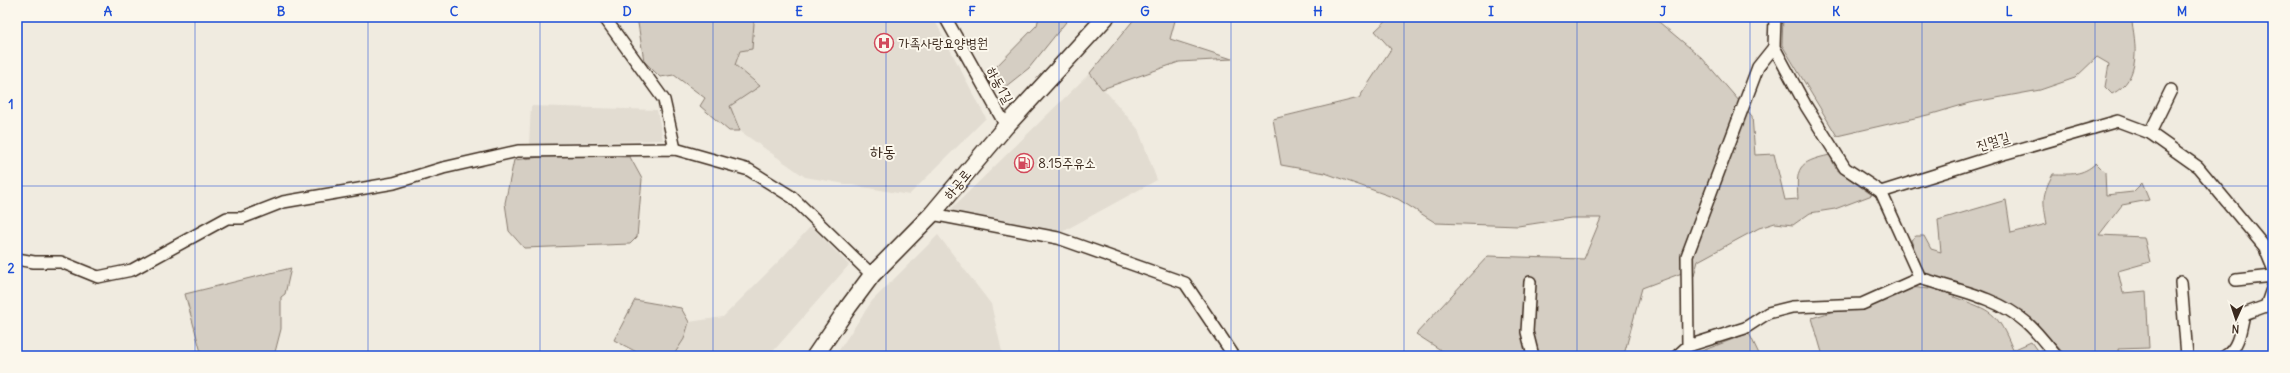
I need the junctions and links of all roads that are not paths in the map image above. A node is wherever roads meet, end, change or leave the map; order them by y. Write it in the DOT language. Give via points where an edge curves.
graph roads {
  1 [pos="604,17"];
  2 [pos="945,17"];
  3 [pos="1106,17"];
  4 [pos="1775,17"];
  5 [pos="1774,47"];
  6 [pos="2171,90"];
  7 [pos="1006,126"];
  8 [pos="2150,133"];
  9 [pos="675,149"];
  10 [pos="1881,192"];
  11 [pos="932,214"];
  12 [pos="2262,243"];
  13 [pos="2273,257"];
  14 [pos="17,258"];
  15 [pos="2273,268"];
  16 [pos="872,275"];
  17 [pos="2273,276"];
  18 [pos="1920,278"];
  19 [pos="2236,280"];
  20 [pos="1530,282"];
  21 [pos="2181,282"];
  22 [pos="2273,286"];
  23 [pos="1688,346"];
  24 [pos="818,353"];
  25 [pos="2228,355"];
  26 [pos="1234,356"];
  27 [pos="1533,356"];
  28 [pos="1677,356"];
  29 [pos="2056,356"];
  30 [pos="2187,356"];
  1 -- 9 [label="street" via="664,100"];
  2 -- 7 [label="street, 하동1길"];
  3 -- 7 [label="main road, 하공로"];
  4 -- 5 [label="street"];
  5 -- 10 [label="street" via="1806,106 1845,168"];
  5 -- 23 [label="street" via="1758,67 1686,256"];
  6 -- 8 [label="street"];
  7 -- 11 [label="main road, 하공로"];
  8 -- 10 [label="street, 진멀길" via="2118,121"];
  8 -- 12 [label="street, 진멀길" via="2198,167"];
  9 -- 14 [label="street" via="518,151 443,168 394,183 283,202 242,218 227,218 132,270 98,277 61,262 34,262"];
  9 -- 16 [label="street" via="749,170 792,197"];
  10 -- 18 [label="street"];
  11 -- 16 [label="main road, 하공로"];
  11 -- 26 [label="street" via="1058,238 1184,282"];
  12 -- 13 [label="street, 진멀길"];
  12 -- 15 [label="street"];
  16 -- 24 [label="main road, 하공로" via="848,306"];
  17 -- 19 [label="street"];
  18 -- 23 [label="street" via="1862,304 1792,307 1768,313 1745,328"];
  18 -- 29 [label="street" via="1974,294 2009,310 2028,324"];
  20 -- 27 [label="street" via="1527,332"];
  21 -- 30 [label="street"];
  22 -- 25 [label="street" via="2266,306 2244,314 2239,337"];
  23 -- 28 [label="street"];
}
